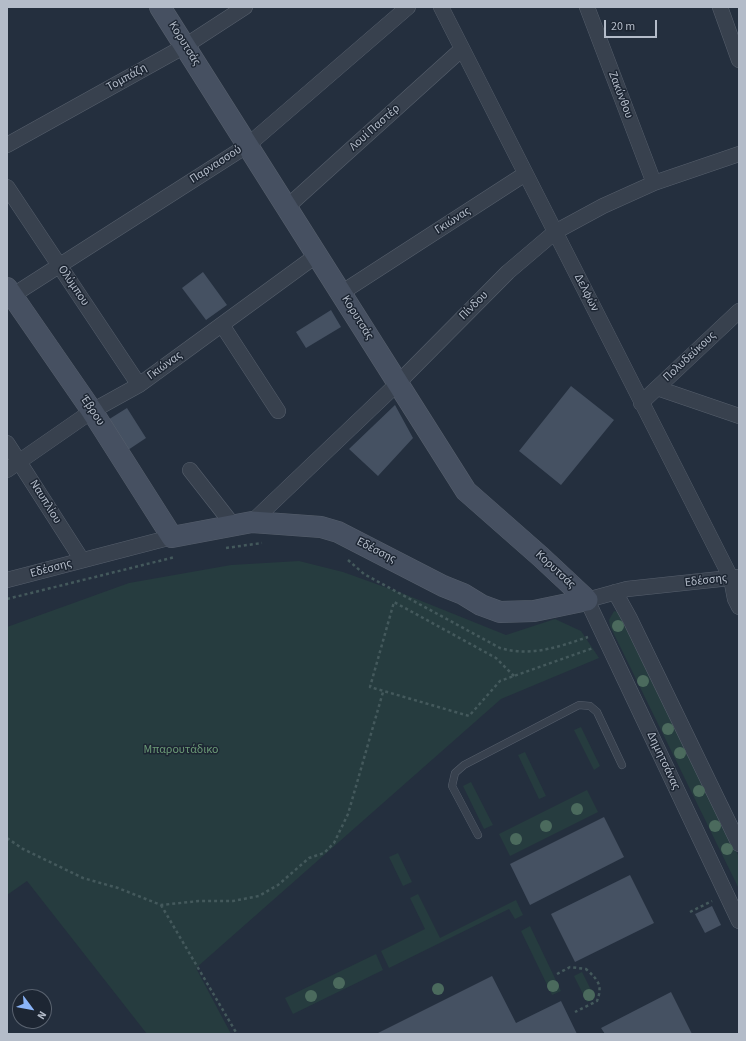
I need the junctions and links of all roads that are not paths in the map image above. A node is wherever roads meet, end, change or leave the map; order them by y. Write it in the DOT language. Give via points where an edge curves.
graph roads {
  1 [pos="160,7"];
  2 [pos="244,7"];
  3 [pos="408,7"];
  4 [pos="441,7"];
  5 [pos="587,7"];
  6 [pos="720,7"];
  7 [pos="185,46"];
  8 [pos="462,50"];
  9 [pos="739,60"];
  10 [pos="7,144"];
  11 [pos="248,145"];
  12 [pos="739,154"];
  13 [pos="525,174"];
  14 [pos="654,183"];
  15 [pos="7,187"];
  16 [pos="287,207"];
  17 [pos="555,232"];
  18 [pos="317,255"];
  19 [pos="60,266"];
  20 [pos="341,293"];
  21 [pos="9,294"];
  22 [pos="739,311"];
  23 [pos="222,324"];
  24 [pos="398,383"];
  25 [pos="139,385"];
  26 [pos="657,388"];
  27 [pos="640,402"];
  28 [pos="92,410"];
  29 [pos="278,410"];
  30 [pos="739,416"];
  31 [pos="7,444"];
  32 [pos="13,465"];
  33 [pos="190,470"];
  34 [pos="243,524"];
  35 [pos="176,547"];
  36 [pos="82,560"];
  37 [pos="735,578"];
  38 [pos="7,580"];
  39 [pos="615,592"];
  40 [pos="587,600"];
  41 [pos="739,607"];
  42 [pos="622,765"];
  43 [pos="478,835"];
  44 [pos="739,844"];
  45 [pos="739,920"];
  1 -- 7 [label="street, Κορυτσάς"];
  2 -- 7 [label="street, Τομπάζη"];
  3 -- 11 [label="street, Παρνασσού"];
  4 -- 8 [label="street, Δελφών"];
  5 -- 14 [label="street, Ζακύνθου"];
  6 -- 9 [label="street"];
  7 -- 10 [label="street, Τομπάζη"];
  7 -- 11 [label="street, Κορυτσάς"];
  8 -- 13 [label="street, Δελφών"];
  8 -- 16 [label="street, Λουί Παστέρ"];
  11 -- 16 [label="street, Κορυτσάς"];
  11 -- 19 [label="street, Παρνασσού"];
  12 -- 14 [label="street, Πίνδου"];
  13 -- 17 [label="street, Δελφών"];
  13 -- 20 [label="street, Γκιώνας"];
  14 -- 17 [label="street, Πίνδου" via="603,206"];
  15 -- 19 [label="street, Ολύμπου"];
  16 -- 18 [label="street, Κορυτσάς"];
  17 -- 24 [label="street, Πίνδου" via="508,272"];
  17 -- 27 [label="street, Δελφών"];
  18 -- 20 [label="street, Κορυτσάς"];
  18 -- 23 [label="street, Γκιώνας"];
  19 -- 21 [label="street, Παρνασσού"];
  19 -- 25 [label="street, Ολύμπου"];
  20 -- 24 [label="street, Κορυτσάς"];
  21 -- 28 [label="street, Έβρου"];
  22 -- 26 [label="street, Πολυδεύκους"];
  23 -- 25 [label="street, Γκιώνας"];
  23 -- 29 [label="street"];
  24 -- 34 [label="street, Πίνδου"];
  24 -- 40 [label="street, Κορυτσάς" via="466,492"];
  25 -- 28 [label="street, Γκιώνας"];
  26 -- 27 [label="street, Πολυδεύκους"];
  26 -- 30 [label="street"];
  27 -- 37 [label="street, Δελφών"];
  28 -- 32 [label="street, Γκιώνας"];
  28 -- 35 [label="street, Έβρου"];
  31 -- 32 [label="street, Ναυπλίου"];
  32 -- 36 [label="street, Ναυπλίου"];
  33 -- 34 [label="street"];
  34 -- 35 [label="street, Εδέσσης"];
  34 -- 40 [label="street, Εδέσσης" via="321,527 338,532 481,605 500,612 534,611"];
  35 -- 36 [label="street, Εδέσσης"];
  36 -- 38 [label="street, Εδέσσης"];
  37 -- 39 [label="street, Εδέσσης" via="627,588"];
  37 -- 41 [label="street, Δελφών" via="735,599"];
  39 -- 40 [label="street, Εδέσσης"];
  39 -- 44 [label="street"];
  40 -- 45 [label="street, Δημητσάνας"];
  42 -- 43 [label="lane" via="597,712 590,706 579,705 464,765 455,773 452,786"];
}
